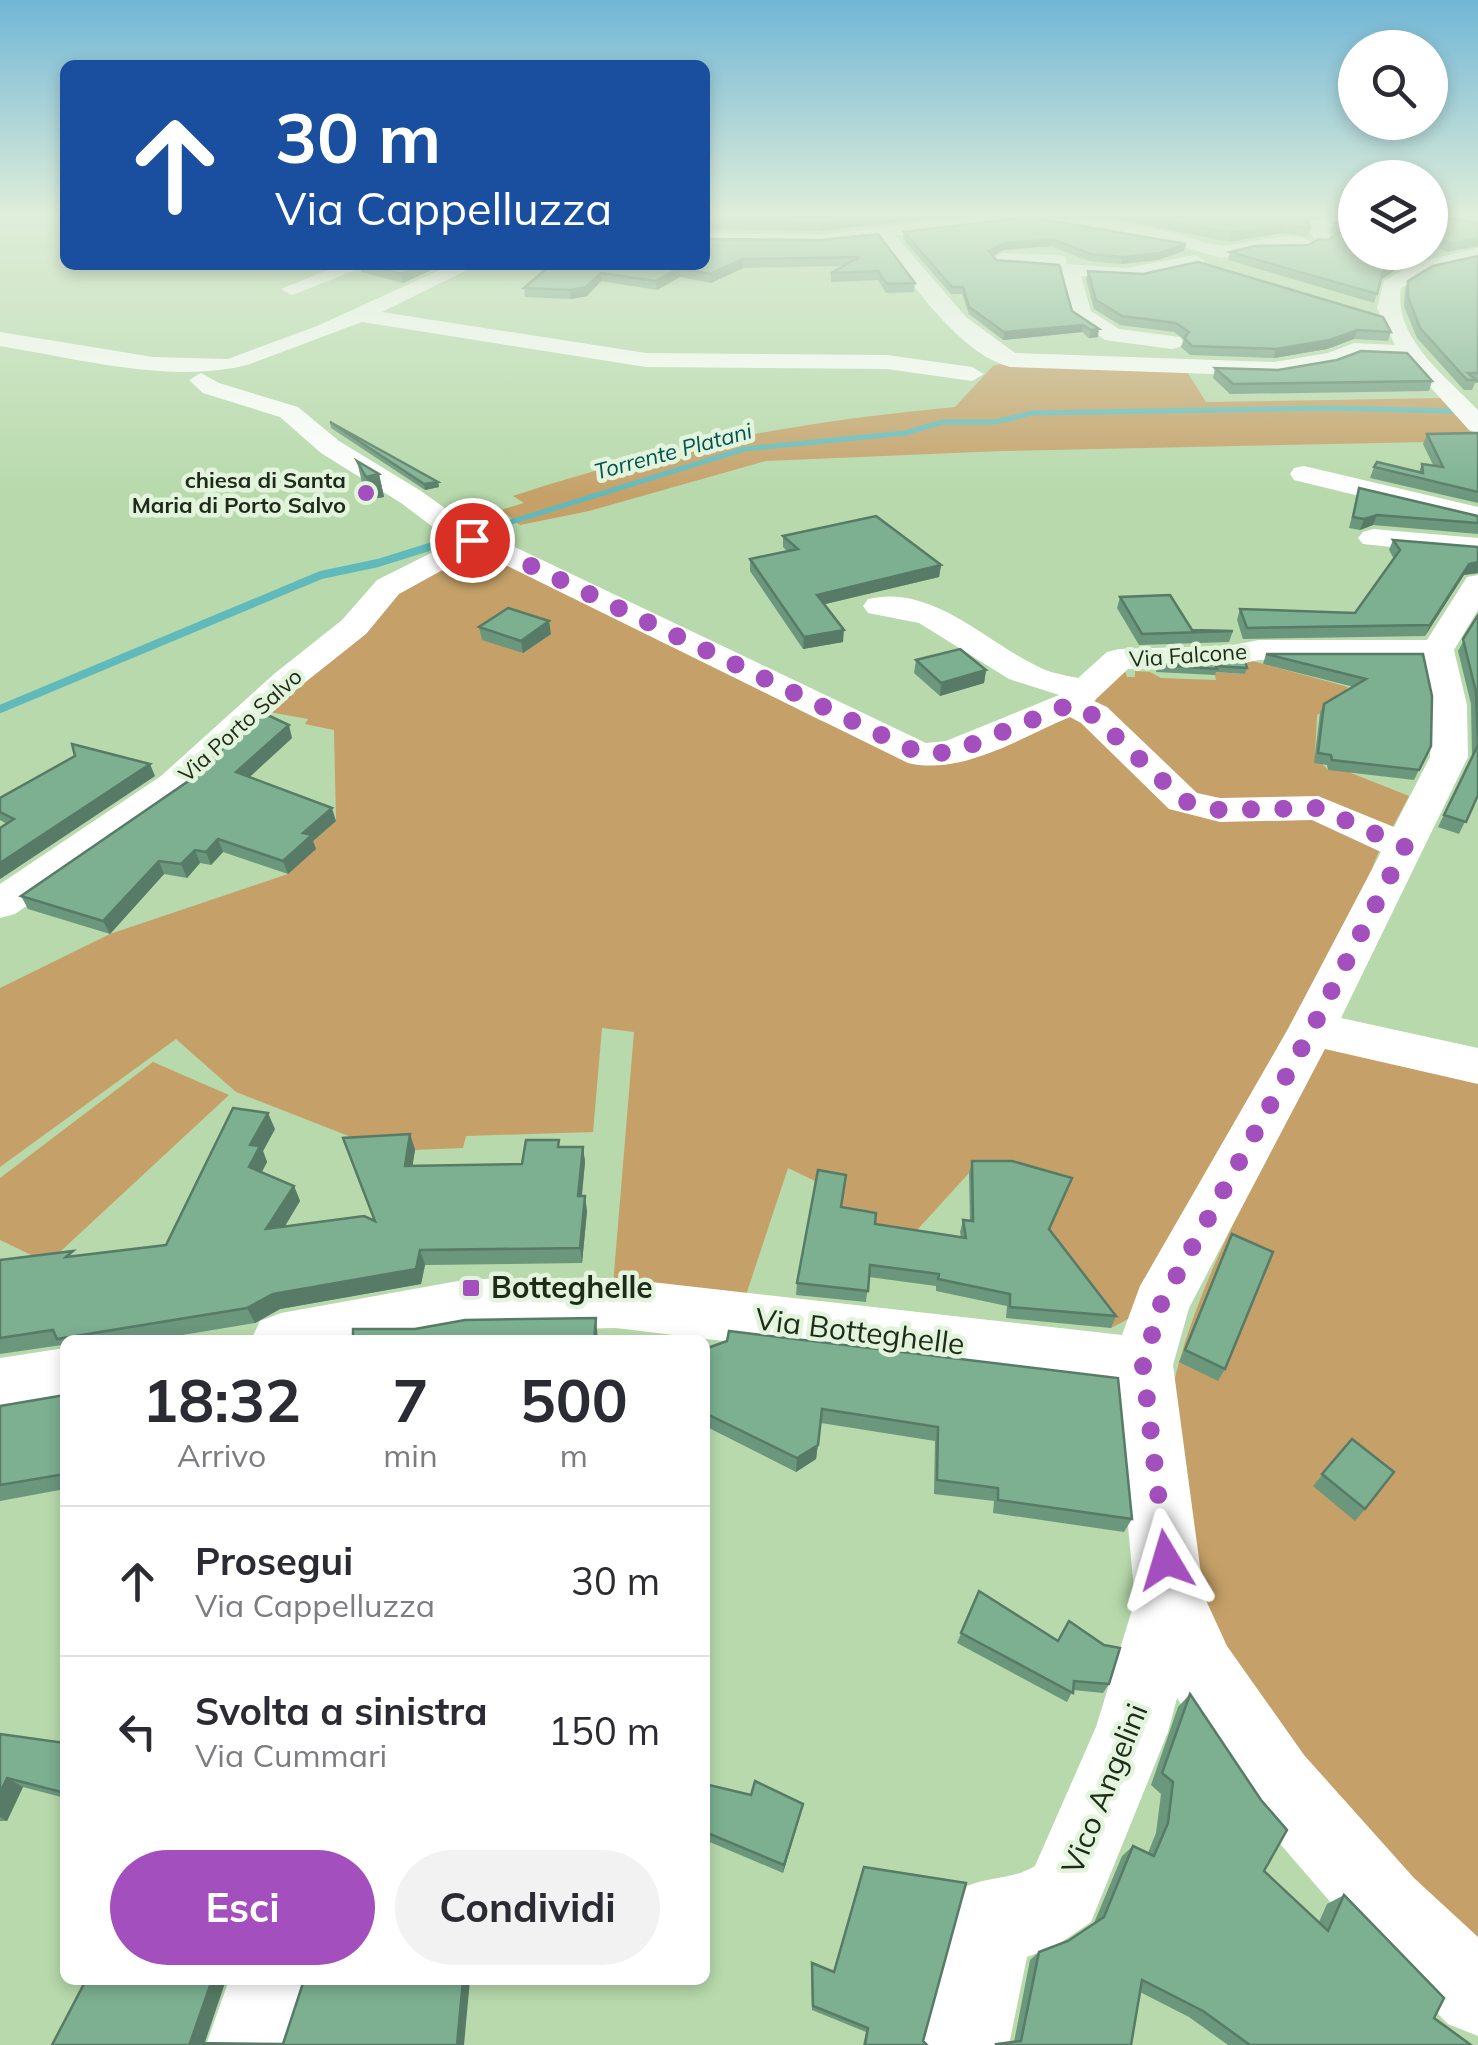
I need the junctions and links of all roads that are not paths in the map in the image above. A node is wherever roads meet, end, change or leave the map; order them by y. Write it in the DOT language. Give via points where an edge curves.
graph roads {
  1 [pos="376,308"];
  2 [pos="950,308"];
  3 [pos="1079,308"];
  4 [pos="1390,308"];
  5 [pos="1359,312"];
  6 [pos="360,316"];
  7 [pos="1390,319"];
  8 [pos="325,331"];
  9 [pos="0,339"];
  10 [pos="1354,350"];
  11 [pos="1410,352"];
  12 [pos="997,361"];
  13 [pos="270,371"];
  14 [pos="215,374"];
  15 [pos="957,398"];
  16 [pos="263,404"];
  17 [pos="1478,426"];
  18 [pos="1304,474"];
  19 [pos="1478,516"];
  20 [pos="463,535"];
  21 [pos="1373,538"];
  22 [pos="1478,547"];
  23 [pos="640,580"];
  24 [pos="1478,584"];
  25 [pos="604,602"];
  26 [pos="879,606"];
  27 [pos="979,630"];
  28 [pos="1451,647"];
  29 [pos="1071,704"];
  30 [pos="1405,847"];
  31 [pos="0,904"];
  32 [pos="1312,1029"];
  33 [pos="1478,1066"];
  34 [pos="464,1323"];
  35 [pos="335,1335"];
  36 [pos="1143,1366"];
  37 [pos="60,1377"];
  38 [pos="0,1386"];
  39 [pos="1170,1600"];
  40 [pos="268,1985"];
  41 [pos="1478,1994"];
  42 [pos="250,2045"];
  43 [pos="966,2045"];
  1 -- 6 [label="street"];
  2 -- 12 [label="street" via="976,327"];
  3 -- 10 [label="street" via="1113,335 1286,355"];
  4 -- 7 [label="street"];
  5 -- 7 [label="street"];
  6 -- 8 [label="street"];
  6 -- 12 [label="street" via="646,360"];
  7 -- 11 [label="street"];
  8 -- 13 [label="street"];
  8 -- 14 [label="street"];
  9 -- 14 [label="street"];
  10 -- 11 [label="street"];
  10 -- 12 [label="street" via="1274,369"];
  11 -- 17 [label="street"];
  12 -- 15 [label="street"];
  13 -- 14 [label="street" via="241,384"];
  13 -- 14 [label="street" via="261,361"];
  13 -- 16 [label="street" via="256,392"];
  14 -- 16 [label="street, Via Falcone"];
  16 -- 20 [label="street, Via Falcone" via="289,412"];
  18 -- 19 [label="street"];
  20 -- 25 [label="street, Via Falcone"];
  20 -- 31 [label="street, Via Porto Salvo" via="460,550 388,587 354,627 175,784"];
  21 -- 22 [label="street"];
  23 -- 25 [label="street"];
  24 -- 28 [label="street"];
  25 -- 29 [label="street, Via Falcone" via="921,754 953,752"];
  26 -- 27 [label="street" via="917,610 1042,686 1070,688"];
  28 -- 29 [label="street, Via Falcone" via="1132,657 1110,666"];
  28 -- 30 [label="street" via="1449,757"];
  29 -- 30 [label="street" via="1094,716 1184,801 1220,810 1318,808"];
  30 -- 32 [label="street"];
  32 -- 33 [label="street"];
  32 -- 36 [label="street" via="1161,1304"];
  34 -- 35 [label="street, Via Botteghelle"];
  34 -- 36 [label="street, Via Botteghelle" via="616,1303"];
  36 -- 39 [label="street"];
  37 -- 38 [label="street"];
  39 -- 41 [label="street" via="1202,1671 1277,1782 1386,1906"];
  39 -- 43 [label="street, Vico Angelini" via="1131,1732 1063,1894 1026,1918 996,1916"];
  40 -- 42 [label="street"];
}
